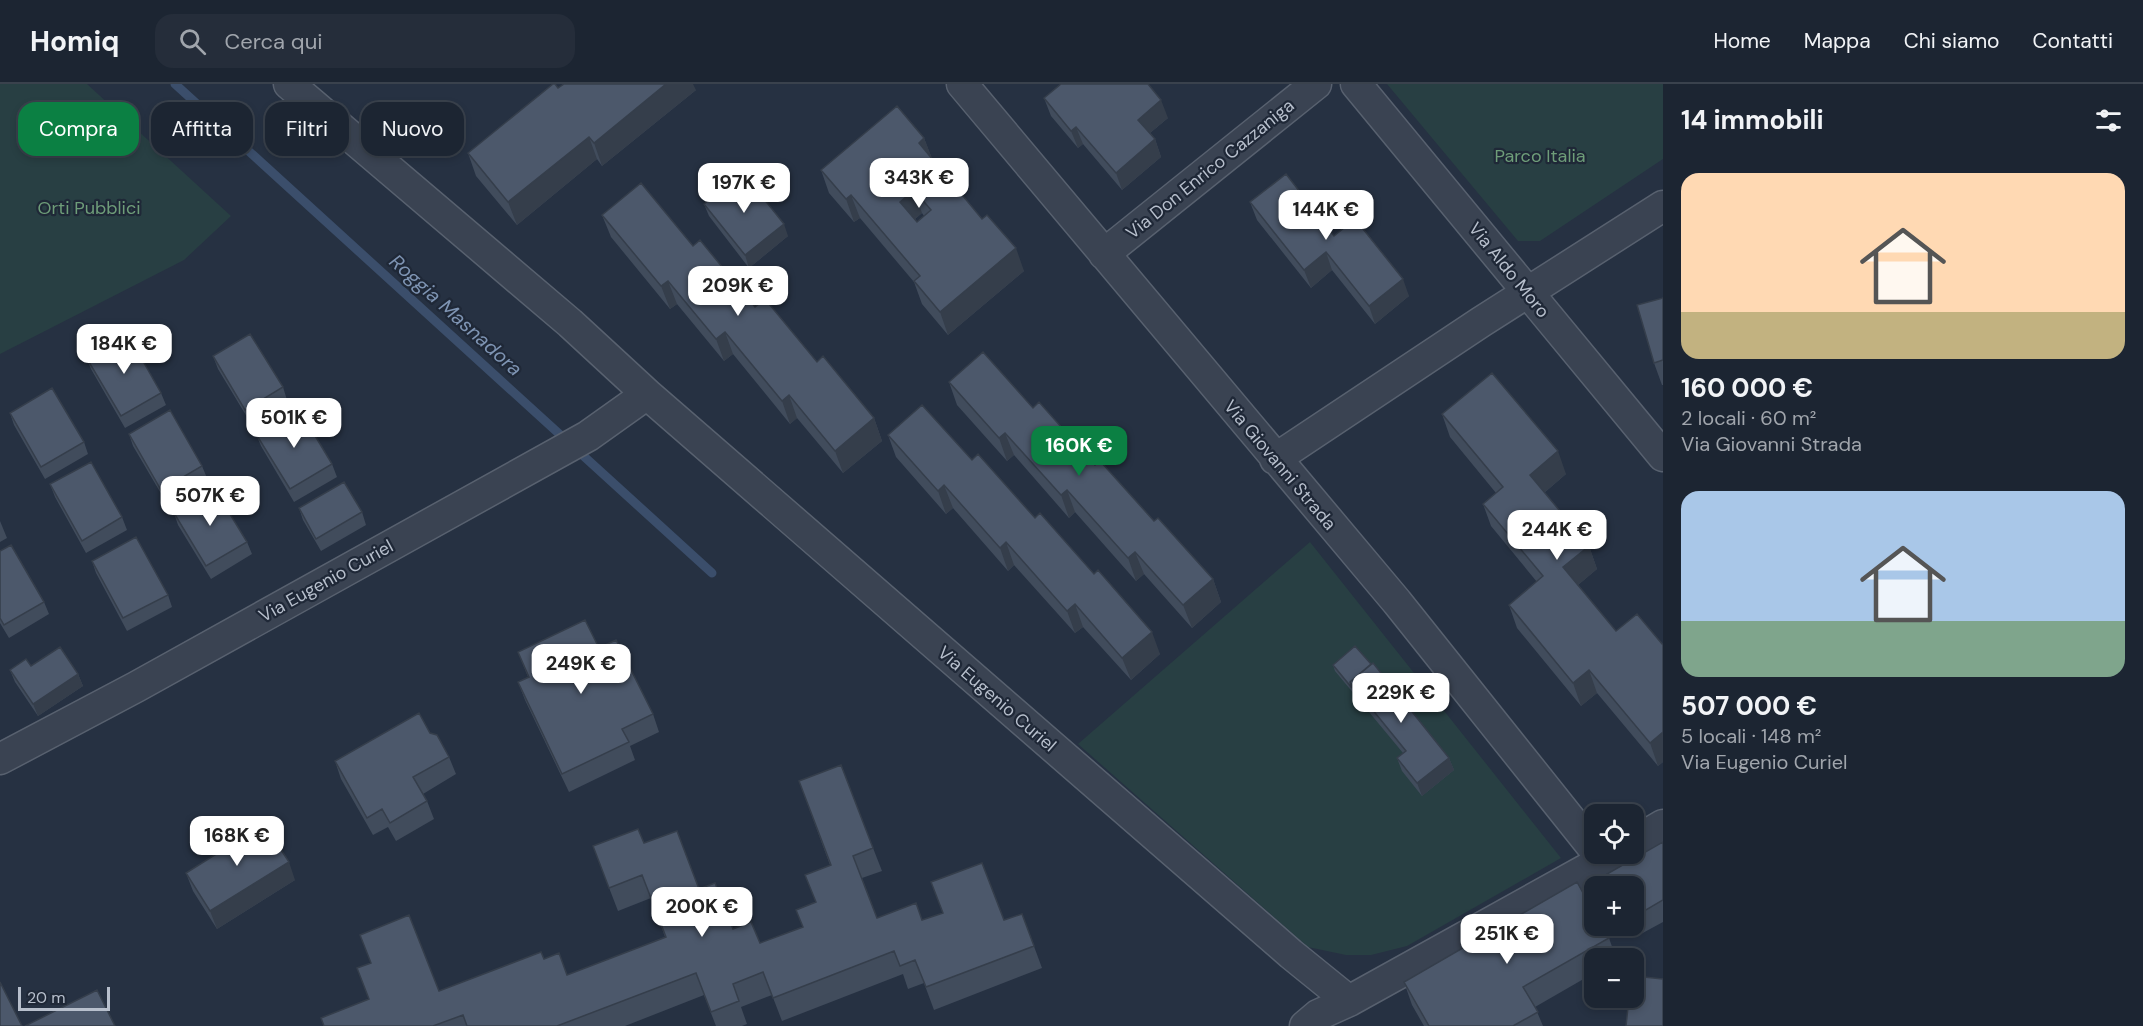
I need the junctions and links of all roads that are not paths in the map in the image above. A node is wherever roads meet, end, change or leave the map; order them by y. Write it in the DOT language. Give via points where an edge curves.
graph roads {
  1 [pos="289,84"];
  2 [pos="963,84"];
  3 [pos="1316,84"];
  4 [pos="1356,84"];
  5 [pos="1663,206"];
  6 [pos="1104,254"];
  7 [pos="1527,293"];
  8 [pos="647,394"];
  9 [pos="1663,456"];
  10 [pos="1275,459"];
  11 [pos="0,759"];
  12 [pos="1663,825"];
  13 [pos="1584,832"];
  14 [pos="1644,836"];
  15 [pos="1585,864"];
  16 [pos="1349,1001"];
  17 [pos="1305,1026"];
  18 [pos="1331,1026"];
  1 -- 8 [label="street, Via Eugenio Curiel" via="570,323"];
  2 -- 6 [label="street, Via Giovanni Strada"];
  3 -- 6 [label="street, Via Don Enrico Cazzaniga"];
  4 -- 7 [label="street, Via Aldo Moro"];
  5 -- 7 [label="street"];
  6 -- 10 [label="street, Via Giovanni Strada"];
  7 -- 9 [label="street, Via Aldo Moro"];
  7 -- 10 [label="street"];
  8 -- 11 [label="street, Via Eugenio Curiel" via="588,436"];
  8 -- 16 [label="street, Via Eugenio Curiel"];
  10 -- 13 [label="street, Via Giovanni Strada"];
  12 -- 14 [label="street"];
  15 -- 16 [label="street"];
  16 -- 17 [label="street" via="1318,1015"];
  16 -- 18 [label="street"];
}
